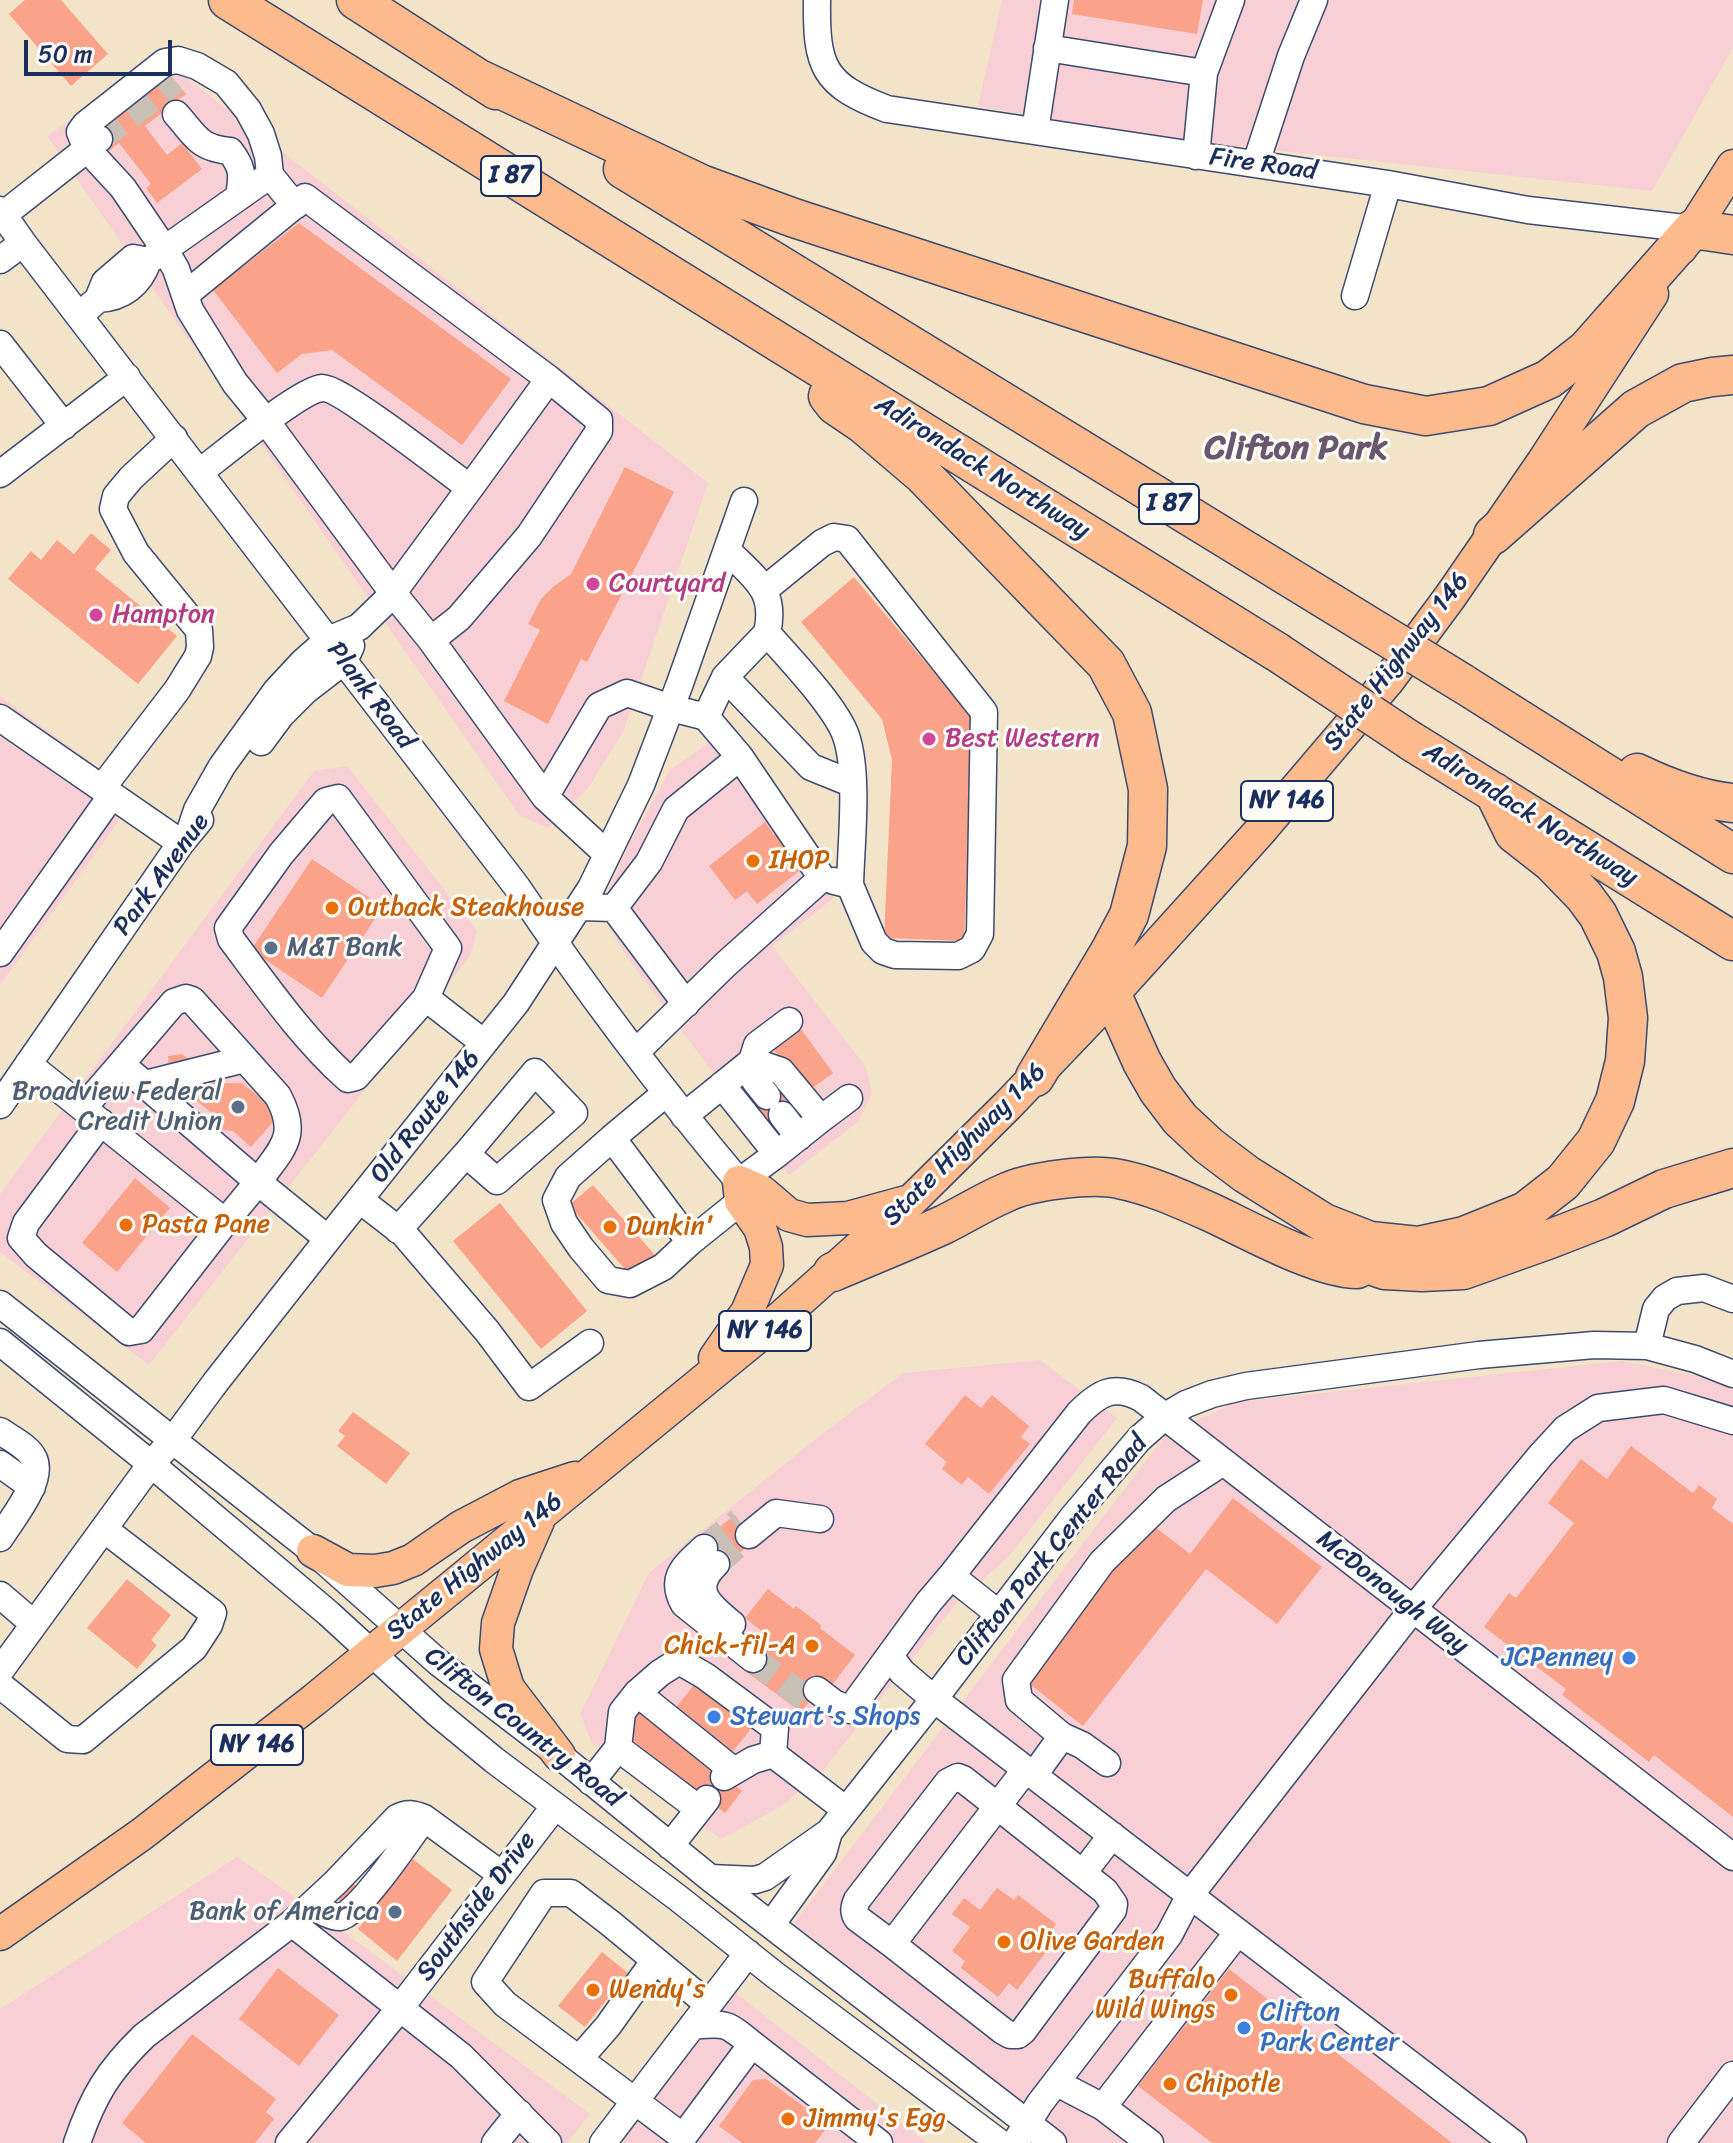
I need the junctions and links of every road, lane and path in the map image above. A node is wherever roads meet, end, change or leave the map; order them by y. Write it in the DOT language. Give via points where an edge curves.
graph roads {
  1 [pos="228,0"];
  2 [pos="356,0"];
  3 [pos="817,0"];
  4 [pos="1055,0"];
  5 [pos="1231,0"];
  6 [pos="1314,0"];
  7 [pos="1047,48"];
  8 [pos="1204,73"];
  9 [pos="475,77"];
  10 [pos="176,114"];
  11 [pos="1035,131"];
  12 [pos="93,144"];
  13 [pos="1196,156"];
  14 [pos="1256,163"];
  15 [pos="1733,166"];
  16 [pos="270,175"];
  17 [pos="1388,184"];
  18 [pos="239,197"];
  19 [pos="295,206"];
  20 [pos="2,212"];
  21 [pos="1693,229"];
  22 [pos="1733,235"];
  23 [pos="23,243"];
  24 [pos="157,255"];
  25 [pos="0,260"];
  26 [pos="185,295"];
  27 [pos="1355,296"];
  28 [pos="88,307"];
  29 [pos="0,344"];
  30 [pos="795,352"];
  31 [pos="1733,375"];
  32 [pos="127,377"];
  33 [pos="549,379"];
  34 [pos="266,421"];
  35 [pos="64,426"];
  36 [pos="174,438"];
  37 [pos="200,472"];
  38 [pos="0,474"];
  39 [pos="470,488"];
  40 [pos="744,501"];
  41 [pos="1493,535"];
  42 [pos="727,550"];
  43 [pos="764,590"];
  44 [pos="393,593"];
  45 [pos="767,633"];
  46 [pos="431,640"];
  47 [pos="336,651"];
  48 [pos="725,677"];
  49 [pos="1498,704"];
  50 [pos="671,708"];
  51 [pos="706,717"];
  52 [pos="0,718"];
  53 [pos="740,757"];
  54 [pos="853,784"];
  55 [pos="107,792"];
  56 [pos="1494,792"];
  57 [pos="545,797"];
  58 [pos="1733,803"];
  59 [pos="185,837"];
  60 [pos="607,854"];
  61 [pos="1733,854"];
  62 [pos="822,878"];
  63 [pos="850,885"];
  64 [pos="580,907"];
  65 [pos="614,908"];
  66 [pos="1733,941"];
  67 [pos="556,945"];
  68 [pos="0,953"];
  69 [pos="426,998"];
  70 [pos="686,1004"];
  71 [pos="1102,1005"];
  72 [pos="789,1021"];
  73 [pos="484,1043"];
  74 [pos="636,1052"];
  75 [pos="245,1059"];
  76 [pos="752,1061"];
  77 [pos="28,1064"];
  78 [pos="121,1064"];
  79 [pos="1035,1077"];
  80 [pos="145,1084"];
  81 [pos="722,1085"];
  82 [pos="666,1093"];
  83 [pos="849,1098"];
  84 [pos="0,1105"];
  85 [pos="92,1115"];
  86 [pos="684,1116"];
  87 [pos="821,1119"];
  88 [pos="799,1137"];
  89 [pos="612,1138"];
  90 [pos="466,1154"];
  91 [pos="777,1154"];
  92 [pos="1733,1168"];
  93 [pos="258,1182"];
  94 [pos="740,1191"];
  95 [pos="360,1200"];
  96 [pos="912,1200"];
  97 [pos="225,1222"];
  98 [pos="398,1230"];
  99 [pos="328,1239"];
  100 [pos="690,1242"];
  101 [pos="1385,1270"];
  102 [pos="833,1272"];
  103 [pos="1733,1299"];
  104 [pos="0,1304"];
  105 [pos="0,1342"];
  106 [pos="590,1343"];
  107 [pos="1647,1346"];
  108 [pos="1733,1374"];
  109 [pos="695,1387"];
  110 [pos="1164,1417"];
  111 [pos="1733,1421"];
  112 [pos="0,1431"];
  113 [pos="173,1440"];
  114 [pos="1223,1462"];
  115 [pos="0,1464"];
  116 [pos="151,1464"];
  117 [pos="590,1473"];
  118 [pos="32,1487"];
  119 [pos="542,1514"];
  120 [pos="820,1519"];
  121 [pos="744,1528"];
  122 [pos="104,1529"];
  123 [pos="0,1538"];
  124 [pos="313,1551"];
  125 [pos="710,1556"];
  126 [pos="951,1576"];
  127 [pos="0,1595"];
  128 [pos="1413,1609"];
  129 [pos="999,1614"];
  130 [pos="34,1624"];
  131 [pos="399,1629"];
  132 [pos="371,1653"];
  133 [pos="757,1653"];
  134 [pos="890,1656"];
  135 [pos="0,1671"];
  136 [pos="0,1685"];
  137 [pos="637,1693"];
  138 [pos="813,1696"];
  139 [pos="934,1699"];
  140 [pos="1062,1736"];
  141 [pos="618,1748"];
  142 [pos="773,1754"];
  143 [pos="559,1755"];
  144 [pos="1107,1763"];
  145 [pos="1030,1772"];
  146 [pos="591,1782"];
  147 [pos="555,1806"];
  148 [pos="999,1806"];
  149 [pos="846,1810"];
  150 [pos="829,1832"];
  151 [pos="1112,1835"];
  152 [pos="670,1846"];
  153 [pos="1733,1857"];
  154 [pos="1083,1873"];
  155 [pos="502,1875"];
  156 [pos="710,1878"];
  157 [pos="1190,1895"];
  158 [pos="678,1898"];
  159 [pos="292,1923"];
  160 [pos="771,1925"];
  161 [pos="1238,1932"];
  162 [pos="0,1934"];
  163 [pos="892,1944"];
  164 [pos="748,1953"];
  165 [pos="655,1960"];
  166 [pos="708,2004"];
  167 [pos="400,2008"];
  168 [pos="692,2026"];
  169 [pos="752,2044"];
  170 [pos="579,2059"];
  171 [pos="1733,2075"];
  172 [pos="1057,2083"];
  173 [pos="635,2100"];
  174 [pos="1103,2107"];
  175 [pos="519,2113"];
  176 [pos="1022,2133"];
  177 [pos="687,2140"];
  178 [pos="874,2142"];
  179 [pos="77,2143"];
  180 [pos="289,2143"];
  181 [pos="495,2143"];
  182 [pos="548,2143"];
  183 [pos="603,2143"];
  184 [pos="1000,2143"];
  185 [pos="1053,2143"];
  186 [pos="1150,2143"];
  187 [pos="1513,2143"];
  188 [pos="1681,2143"];
  1 -- 30 [label="highway, Adirondack Northway / I 87"];
  2 -- 9 [label="highway, I 87"];
  3 -- 11 [label="street, Fire Road" via="822,63 858,99 887,109"];
  4 -- 7 [label="street"];
  5 -- 8 [label="street"];
  6 -- 14 [label="street"];
  7 -- 8 [label="street"];
  7 -- 11 [label="street"];
  8 -- 13 [label="street"];
  9 -- 21 [label="highway" via="701,184 794,218 1364,404 1426,416 1489,406 1549,379 1586,350"];
  9 -- 49 [label="highway, I 87, bridge"];
  10 -- 18 [label="street" via="203,145 230,151 239,162"];
  11 -- 13 [label="street, Fire Road"];
  12 -- 16 [label="street" via="80,132 85,125 165,62 178,60 186,73 226,83 248,110 261,134"];
  12 -- 20 [label="street"];
  12 -- 24 [label="street" via="123,188"];
  13 -- 14 [label="street, Fire Road"];
  14 -- 17 [label="street, Fire Road"];
  15 -- 21 [label="main road, State Highway 146 / NY 146"];
  16 -- 18 [label="street"];
  16 -- 19 [label="street"];
  17 -- 21 [label="street, Fire Road" via="1528,210"];
  17 -- 27 [label="street"];
  18 -- 24 [label="street"];
  19 -- 26 [label="street"];
  19 -- 33 [label="street" via="305,197"];
  20 -- 23 [label="street, Plank Road"];
  21 -- 22 [label="highway"];
  21 -- 41 [label="main road, State Highway 146 / NY 146"];
  23 -- 25 [label="street"];
  23 -- 28 [label="street, Plank Road"];
  24 -- 26 [label="street" via="176,269"];
  24 -- 28 [label="street" via="143,276 116,298"];
  26 -- 34 [label="street" via="235,383"];
  28 -- 32 [label="street, Plank Road"];
  29 -- 35 [label="street"];
  30 -- 56 [label="highway, Adirondack Northway / I 87, bridge"];
  30 -- 79 [label="highway" via="835,405 923,475 1106,664 1132,713 1148,789 1147,846 1129,915"];
  31 -- 41 [label="highway" via="1683,383 1636,409"];
  32 -- 35 [label="street"];
  32 -- 36 [label="street, Plank Road"];
  33 -- 39 [label="street"];
  33 -- 46 [label="street" via="599,420 599,431 529,536 459,618"];
  34 -- 37 [label="street"];
  34 -- 39 [label="street" via="319,388 331,389"];
  34 -- 44 [label="street"];
  35 -- 38 [label="street"];
  36 -- 37 [label="street, Plank Road"];
  36 -- 55 [label="street" via="131,478 113,509 136,553 199,630 200,647"];
  37 -- 47 [label="street, Plank Road"];
  39 -- 44 [label="street"];
  40 -- 42 [label="street, Old Route 146"];
  41 -- 71 [label="main road, State Highway 146 / NY 146" via="1387,682"];
  42 -- 43 [label="street"];
  42 -- 50 [label="street, Old Route 146"];
  43 -- 45 [label="street" via="770,603"];
  43 -- 63 [label="street" via="822,543 834,537 847,539 984,712 980,934 972,949 958,956 883,951 874,942"];
  44 -- 46 [label="street"];
  44 -- 47 [label="street, Park Avenue"];
  45 -- 48 [label="street"];
  45 -- 54 [label="street" via="840,724"];
  46 -- 57 [label="street"];
  47 -- 59 [label="street, Park Avenue" via="303,662 276,691 211,783"];
  47 -- 67 [label="street, Plank Road"];
  48 -- 51 [label="street"];
  48 -- 54 [label="street" via="811,767"];
  49 -- 58 [label="highway" via="1658,783"];
  49 -- 61 [label="highway, I 87"];
  50 -- 51 [label="street"];
  50 -- 57 [label="street" via="627,693 599,706"];
  50 -- 60 [label="street, Old Route 146"];
  51 -- 53 [label="street"];
  52 -- 55 [label="street"];
  53 -- 62 [label="street"];
  53 -- 65 [label="street" via="676,809 649,862"];
  54 -- 63 [label="street"];
  55 -- 59 [label="street"];
  55 -- 68 [label="street"];
  56 -- 66 [label="highway, Adirondack Northway / I 87"];
  56 -- 71 [label="highway" via="1514,833 1551,862 1598,915 1616,952 1628,1018 1615,1101 1596,1141 1563,1182 1526,1211 1464,1236 1418,1246 1370,1241 1324,1223 1246,1174 1180,1119"];
  57 -- 60 [label="street"];
  59 -- 77 [label="street, Park Avenue"];
  60 -- 64 [label="street, Old Route 146"];
  62 -- 63 [label="street"];
  62 -- 70 [label="street"];
  64 -- 65 [label="street"];
  64 -- 67 [label="street, Old Route 146"];
  65 -- 70 [label="street"];
  67 -- 73 [label="street, Old Route 146"];
  67 -- 74 [label="street, Plank Road"];
  69 -- 69 [label="street" via="448,948 338,798 326,801 228,928 231,939 281,1006 348,1079 356,1077"];
  69 -- 73 [label="street"];
  70 -- 74 [label="street"];
  71 -- 79 [label="main road, State Highway 146 / NY 146"];
  71 -- 101 [label="highway" via="1105,1045 1119,1070 1198,1164 1236,1194 1332,1252"];
  72 -- 76 [label="street" via="757,1045"];
  73 -- 95 [label="street, Old Route 146"];
  74 -- 82 [label="street, Plank Road"];
  75 -- 78 [label="street" via="186,998 174,1002"];
  75 -- 80 [label="street"];
  75 -- 93 [label="street" via="278,1096 289,1127 286,1142"];
  76 -- 81 [label="street"];
  76 -- 87 [label="street" via="781,1071"];
  76 -- 88 [label="street" via="755,1081"];
  77 -- 84 [label="street, Park Avenue"];
  77 -- 85 [label="street"];
  78 -- 80 [label="street"];
  78 -- 85 [label="street"];
  79 -- 96 [label="main road, State Highway 146 / NY 146"];
  80 -- 93 [label="street"];
  81 -- 86 [label="street"];
  81 -- 91 [label="street"];
  82 -- 86 [label="street, Plank Road"];
  82 -- 89 [label="street"];
  83 -- 87 [label="street"];
  85 -- 97 [label="street"];
  85 -- 97 [label="street" via="21,1238 129,1332 141,1330"];
  86 -- 94 [label="street, Plank Road"];
  87 -- 88 [label="street"];
  88 -- 91 [label="street"];
  89 -- 100 [label="street"];
  89 -- 100 [label="street" via="568,1177 556,1200 581,1248 608,1280 630,1284 663,1267"];
  90 -- 98 [label="street"];
  91 -- 94 [label="street"];
  92 -- 101 [label="highway" via="1664,1189 1604,1218 1463,1270"];
  93 -- 97 [label="street"];
  93 -- 99 [label="street"];
  94 -- 96 [label="main road" via="762,1192 789,1215 807,1220 848,1218"];
  94 -- 100 [label="street"];
  94 -- 109 [label="main road" via="760,1228 767,1265 747,1312"];
  95 -- 98 [label="street"];
  95 -- 99 [label="street, Old Route 146"];
  96 -- 102 [label="main road, State Highway 146 / NY 146"];
  98 -- 106 [label="street" via="529,1387"];
  99 -- 113 [label="street, Old Route 146"];
  101 -- 102 [label="highway" via="1344,1269 1145,1186 1083,1177 1007,1191"];
  102 -- 109 [label="main road, State Highway 146 / NY 146"];
  103 -- 107 [label="street" via="1704,1288 1677,1291 1656,1309"];
  104 -- 113 [label="street, Clifton Country Road"];
  105 -- 116 [label="street, Clifton Country Road"];
  107 -- 108 [label="street, Clifton Park Center Road"];
  107 -- 110 [label="street, Clifton Park Center Road" via="1479,1355 1246,1386 1212,1394"];
  109 -- 117 [label="main road, State Highway 146 / NY 146"];
  110 -- 114 [label="street, McDonough Way"];
  110 -- 126 [label="street, McDonough Way" via="1126,1390 1093,1399"];
  110 -- 129 [label="street, Clifton Park Center Road" via="1073,1517"];
  111 -- 128 [label="street" via="1664,1400 1598,1408 1565,1429 1541,1455"];
  112 -- 118 [label="street" via="34,1459"];
  113 -- 116 [label="street, Old Route 146"];
  113 -- 124 [label="street, Clifton Country Road"];
  114 -- 128 [label="street, McDonough Way"];
  114 -- 140 [label="street" via="1166,1499 1102,1562 1016,1680 1019,1700"];
  115 -- 118 [label="street"];
  116 -- 122 [label="street, Old Route 146"];
  116 -- 132 [label="street, Clifton Country Road"];
  117 -- 119 [label="main road, State Highway 146 / NY 146"];
  117 -- 124 [label="main road" via="520,1496 393,1568 348,1570"];
  118 -- 123 [label="street"];
  119 -- 131 [label="main road, State Highway 146 / NY 146"];
  119 -- 143 [label="main road" via="501,1612 496,1649 508,1688"];
  120 -- 121 [label="street" via="776,1513"];
  122 -- 130 [label="street, Old Route 146"];
  122 -- 136 [label="street" via="213,1613 194,1648 83,1740 67,1739"];
  124 -- 131 [label="street, Clifton Country Road"];
  125 -- 133 [label="street" via="704,1593"];
  126 -- 129 [label="street"];
  126 -- 134 [label="street"];
  127 -- 130 [label="street"];
  128 -- 153 [label="street, McDonough Way"];
  128 -- 157 [label="street"];
  129 -- 139 [label="street, Clifton Park Center Road"];
  130 -- 135 [label="street, Old Route 146"];
  131 -- 132 [label="main road, State Highway 146 / NY 146"];
  131 -- 143 [label="street, Clifton Country Road"];
  132 -- 147 [label="street, Clifton Country Road"];
  132 -- 162 [label="main road, State Highway 146 / NY 146" via="142,1834"];
  134 -- 138 [label="street" via="850,1710"];
  134 -- 139 [label="street"];
  137 -- 141 [label="street" via="622,1712"];
  137 -- 142 [label="street" via="729,1774"];
  137 -- 142 [label="street" via="679,1661 775,1728"];
  139 -- 145 [label="street"];
  139 -- 149 [label="street, Clifton Park Center Road"];
  140 -- 144 [label="street"];
  140 -- 145 [label="street"];
  141 -- 146 [label="street"];
  141 -- 152 [label="street" via="703,1804"];
  142 -- 149 [label="street"];
  143 -- 146 [label="street, Clifton Country Road"];
  145 -- 148 [label="street"];
  145 -- 151 [label="street"];
  146 -- 152 [label="street, Clifton Country Road"];
  147 -- 155 [label="street, Southside Drive"];
  147 -- 158 [label="street, Clifton Country Road"];
  148 -- 154 [label="street"];
  148 -- 163 [label="street"];
  148 -- 163 [label="street" via="963,1779 952,1780 857,1900 857,1918"];
  149 -- 150 [label="street, Clifton Park Center Road"];
  150 -- 156 [label="street" via="765,1877"];
  150 -- 160 [label="street, Clifton Park Center Road" via="823,1853"];
  151 -- 154 [label="street"];
  151 -- 157 [label="street"];
  152 -- 156 [label="street, Clifton Country Road"];
  154 -- 163 [label="street" via="1112,1898 1113,1910 1018,2035 1003,2031"];
  155 -- 159 [label="street" via="424,1818 404,1814"];
  155 -- 167 [label="street, Southside Drive"];
  156 -- 160 [label="street, Clifton Country Road"];
  157 -- 161 [label="street"];
  157 -- 172 [label="street" via="1169,1935"];
  158 -- 160 [label="street" via="743,1927"];
  158 -- 164 [label="street, Clifton Country Road"];
  159 -- 167 [label="street"];
  159 -- 179 [label="street" via="125,2054 103,2082"];
  160 -- 176 [label="street, Clifton Country Road"];
  161 -- 174 [label="street"];
  161 -- 187 [label="street"];
  164 -- 166 [label="street"];
  164 -- 184 [label="street, Clifton Country Road"];
  165 -- 166 [label="street"];
  165 -- 170 [label="street"];
  165 -- 170 [label="street" via="571,1893 544,1893 485,1982 505,2004"];
  166 -- 168 [label="street"];
  167 -- 175 [label="street, Southside Drive" via="461,2056"];
  167 -- 180 [label="street, Southside Drive"];
  168 -- 169 [label="street" via="725,2024"];
  168 -- 173 [label="street"];
  169 -- 177 [label="street"];
  169 -- 178 [label="street"];
  170 -- 173 [label="street"];
  171 -- 188 [label="street"];
  172 -- 174 [label="street"];
  172 -- 176 [label="street"];
  173 -- 177 [label="street"];
  173 -- 183 [label="street"];
  174 -- 186 [label="street"];
  175 -- 181 [label="street"];
  175 -- 182 [label="street, Southside Drive"];
  176 -- 185 [label="street, Clifton Country Road"];
}
